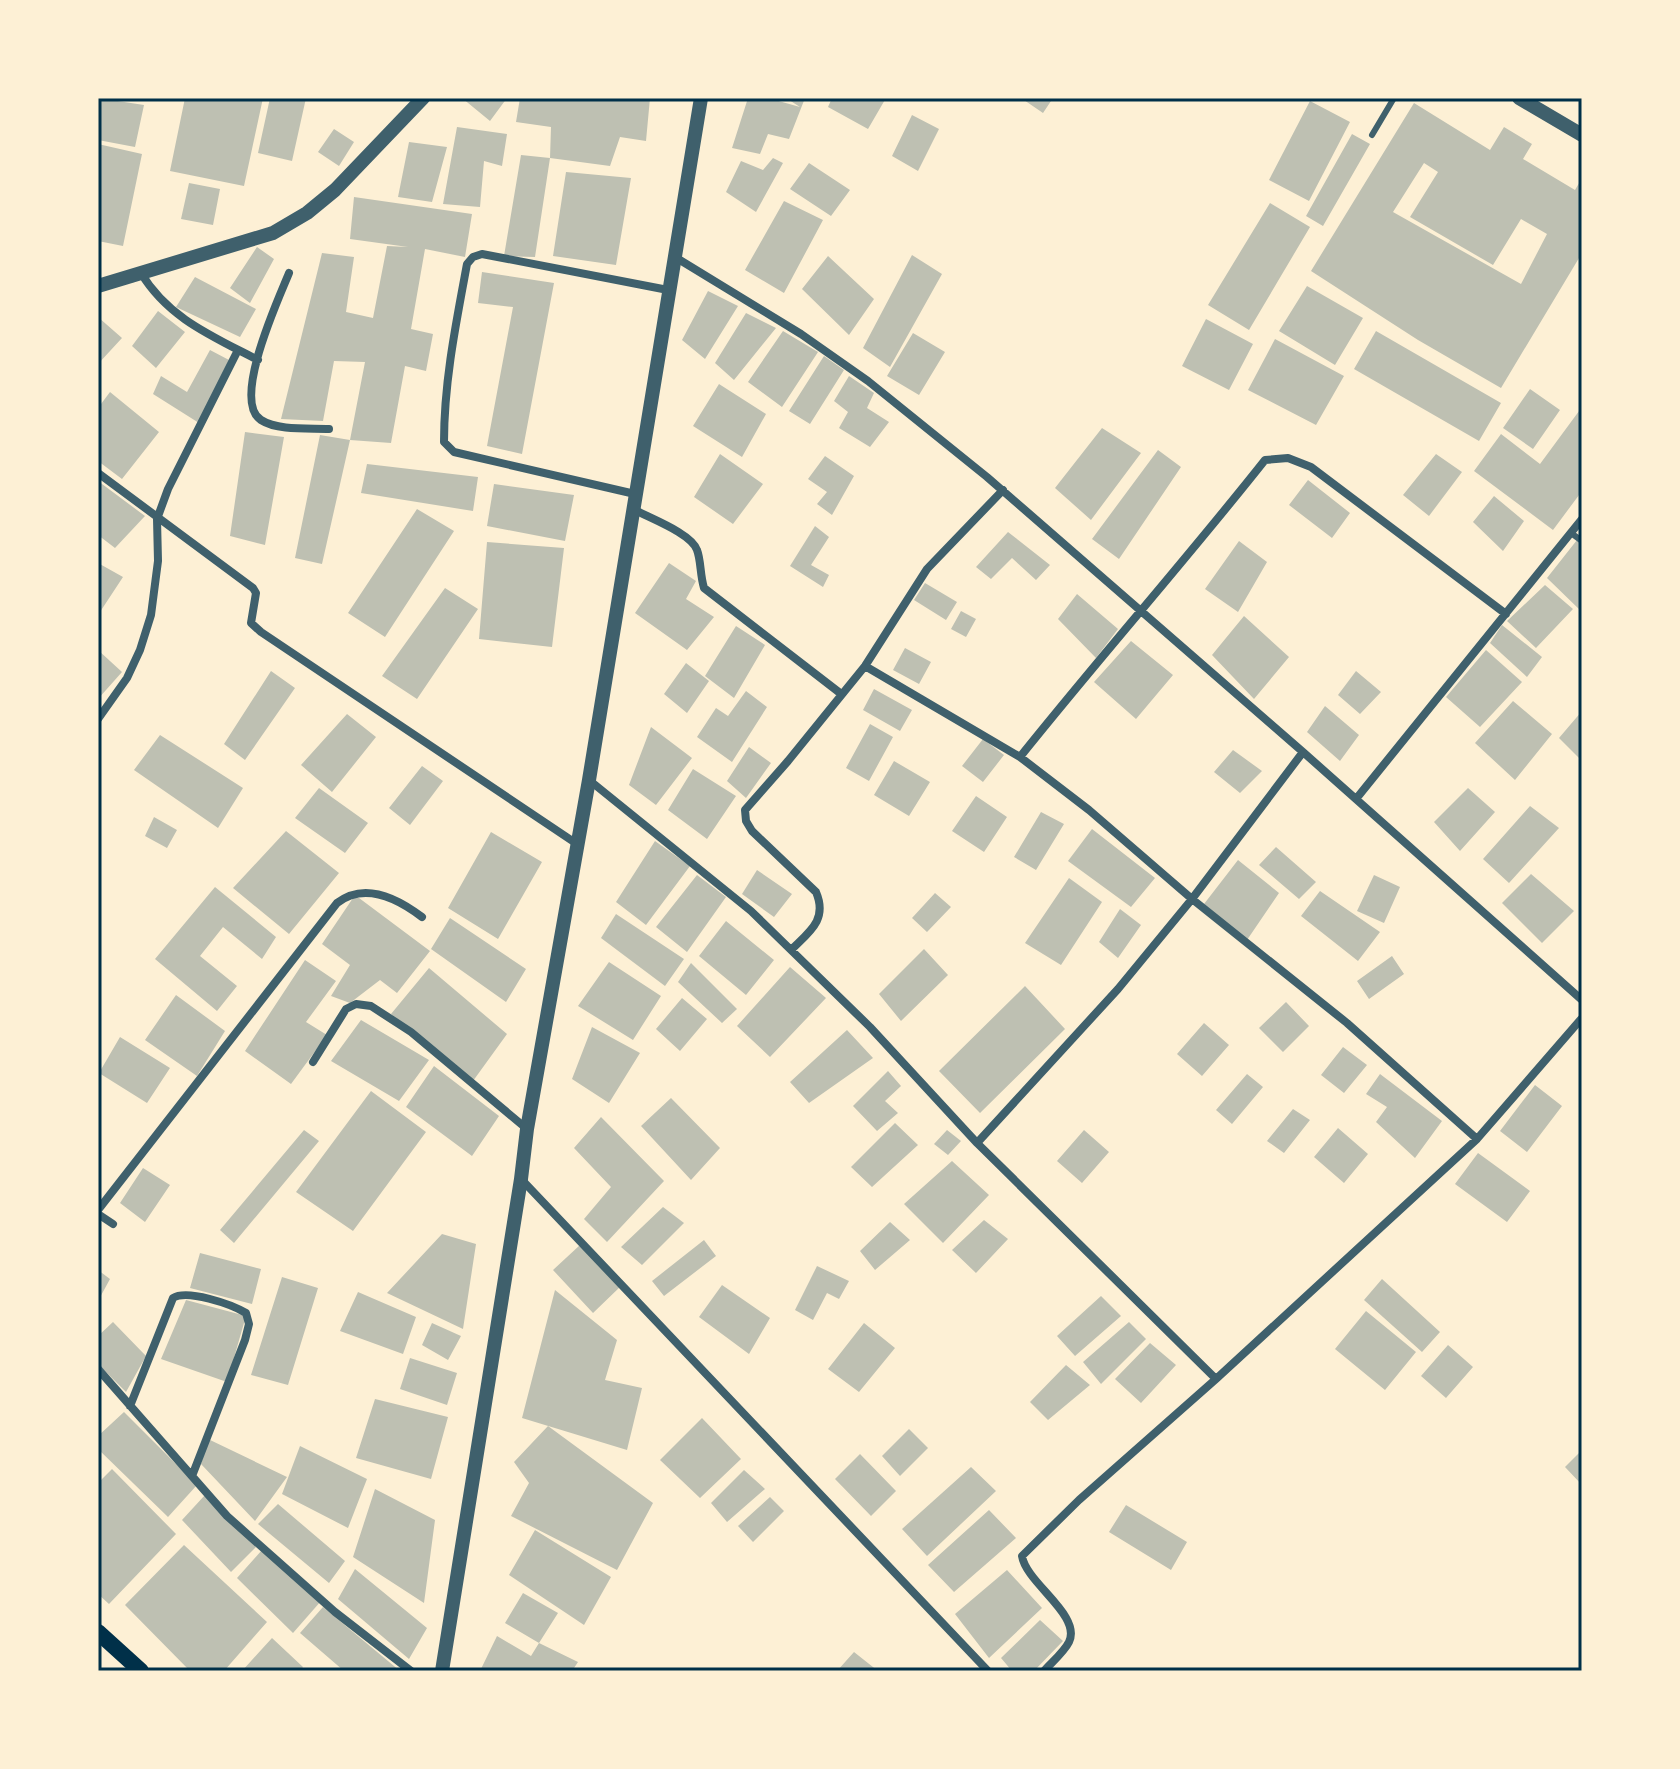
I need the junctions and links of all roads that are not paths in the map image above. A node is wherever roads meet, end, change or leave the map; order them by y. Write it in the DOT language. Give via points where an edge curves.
graph roads {
  1 [pos="423,98"];
  2 [pos="701,98"];
  3 [pos="1394,98"];
  4 [pos="1519,98"];
  5 [pos="1372,135"];
  6 [pos="1582,135"];
  7 [pos="674,256"];
  8 [pos="141,273"];
  9 [pos="289,273"];
  10 [pos="98,286"];
  11 [pos="668,290"];
  12 [pos="238,350"];
  13 [pos="258,360"];
  14 [pos="329,429"];
  15 [pos="98,473"];
  16 [pos="1003,490"];
  17 [pos="634,502"];
  18 [pos="157,519"];
  19 [pos="1582,519"];
  20 [pos="1571,533"];
  21 [pos="1582,541"];
  22 [pos="1140,610"];
  23 [pos="1506,614"];
  24 [pos="865,666"];
  25 [pos="840,693"];
  26 [pos="98,719"];
  27 [pos="1303,752"];
  28 [pos="1020,757"];
  29 [pos="589,780"];
  30 [pos="1356,799"];
  31 [pos="577,844"];
  32 [pos="1192,899"];
  33 [pos="422,917"];
  34 [pos="791,950"];
  35 [pos="1582,1000"];
  36 [pos="1582,1018"];
  37 [pos="313,1062"];
  38 [pos="527,1129"];
  39 [pos="1477,1139"];
  40 [pos="977,1143"];
  41 [pos="521,1179"];
  42 [pos="98,1212"];
  43 [pos="113,1224"];
  44 [pos="98,1369"];
  45 [pos="1216,1379"];
  46 [pos="130,1406"];
  47 [pos="192,1476"];
  48 [pos="98,1632"];
  49 [pos="141,1671"];
  50 [pos="411,1671"];
  51 [pos="442,1671"];
  52 [pos="988,1671"];
  53 [pos="1044,1671"];
  1 -- 8 [label="street" via="307,213 273,233"];
  2 -- 7 [label="street"];
  3 -- 5 [label="lane"];
  4 -- 6 [label="street"];
  7 -- 11 [label="street"];
  7 -- 16 [label="street" via="868,381"];
  8 -- 10 [label="street"];
  8 -- 12 [label="street" via="161,303"];
  9 -- 13 [label="street"];
  11 -- 17 [label="street"];
  11 -- 17 [label="street" via="482,254 467,264 456,325 444,412 444,442 454,452"];
  12 -- 13 [label="street"];
  12 -- 18 [label="street"];
  13 -- 14 [label="street" via="251,408 255,415 276,426"];
  15 -- 18 [label="street"];
  16 -- 22 [label="street"];
  16 -- 24 [label="street" via="927,569"];
  17 -- 25 [label="street" via="695,545 704,588"];
  17 -- 29 [label="street"];
  18 -- 26 [label="street" via="151,615 127,678"];
  18 -- 31 [label="street" via="253,588 251,623 261,632"];
  19 -- 20 [label="street"];
  20 -- 21 [label="lane"];
  20 -- 23 [label="street"];
  22 -- 23 [label="street" via="1265,460 1276,458 1311,467"];
  22 -- 27 [label="street"];
  22 -- 28 [label="street"];
  23 -- 30 [label="street"];
  24 -- 25 [label="street"];
  24 -- 28 [label="street"];
  25 -- 34 [label="street" via="745,810 752,831 816,892 821,904 815,926"];
  27 -- 30 [label="street"];
  27 -- 32 [label="street"];
  28 -- 32 [label="street"];
  29 -- 31 [label="street"];
  29 -- 34 [label="street" via="751,911"];
  30 -- 35 [label="street"];
  31 -- 38 [label="street"];
  32 -- 39 [label="street" via="1347,1023"];
  32 -- 40 [label="street"];
  33 -- 42 [label="street" via="409,907 363,892 350,893 337,903"];
  34 -- 40 [label="street"];
  36 -- 39 [label="street"];
  37 -- 38 [label="street" via="346,1009 371,1006 411,1032"];
  38 -- 41 [label="street"];
  39 -- 45 [label="street"];
  40 -- 45 [label="street"];
  41 -- 51 [label="street"];
  41 -- 52 [label="street"];
  42 -- 43 [label="street"];
  44 -- 46 [label="street"];
  45 -- 53 [label="street" via="1022,1556 1023,1567 1071,1629 1070,1641"];
  46 -- 47 [label="street"];
  46 -- 47 [label="street" via="173,1298 189,1295 246,1313 245,1340"];
  47 -- 50 [label="street" via="259,1545"];
  48 -- 49 [label="main road"];
}
